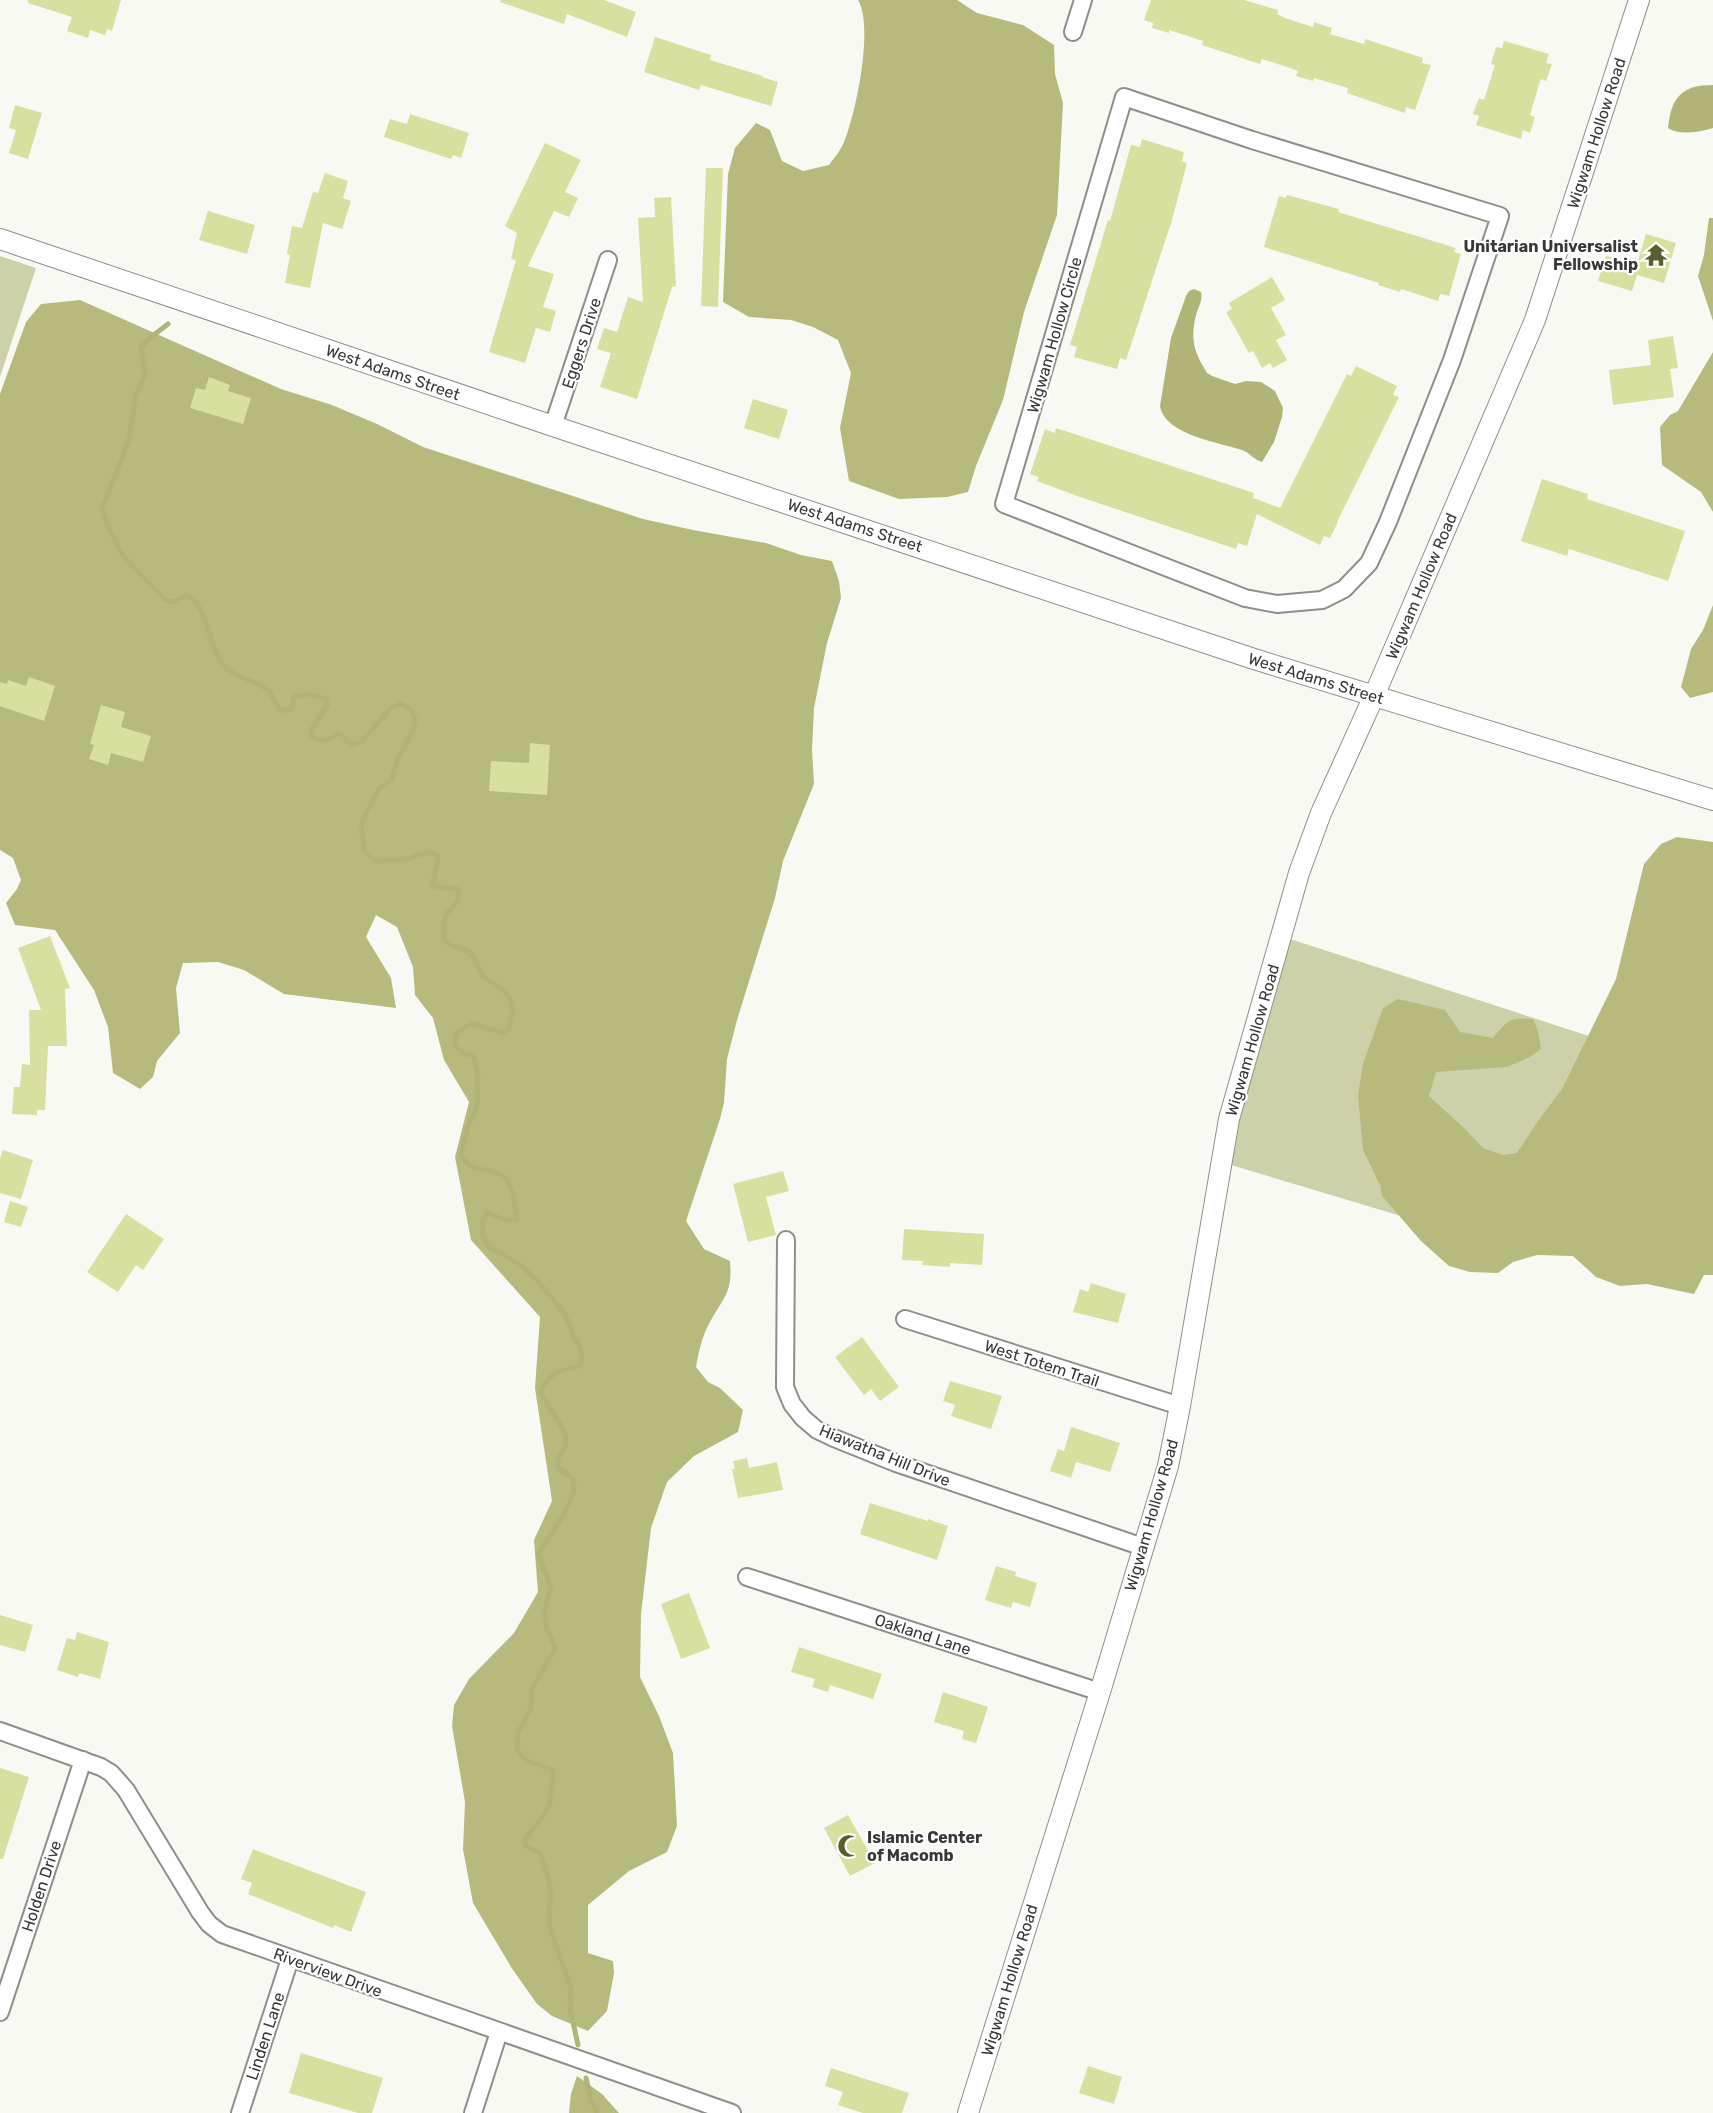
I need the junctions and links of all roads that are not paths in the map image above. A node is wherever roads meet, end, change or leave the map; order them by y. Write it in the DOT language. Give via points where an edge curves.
graph roads {
  1 [pos="1083,0"];
  2 [pos="1639,0"];
  3 [pos="1073,32"];
  4 [pos="0,239"];
  5 [pos="608,260"];
  6 [pos="1452,360"];
  7 [pos="553,426"];
  8 [pos="1374,696"];
  9 [pos="1713,800"];
  10 [pos="786,1240"];
  11 [pos="905,1319"];
  12 [pos="1180,1406"];
  13 [pos="1143,1547"];
  14 [pos="747,1577"];
  15 [pos="1100,1692"];
  16 [pos="0,1731"];
  17 [pos="83,1760"];
  18 [pos="290,1959"];
  19 [pos="0,2012"];
  20 [pos="499,2032"];
  21 [pos="240,2113"];
  22 [pos="473,2113"];
  23 [pos="732,2113"];
  24 [pos="968,2113"];
  1 -- 3 [label="street"];
  2 -- 8 [label="street, Wigwam Hollow Road" via="1535,320"];
  4 -- 7 [label="street, West Adams Street"];
  5 -- 7 [label="street, Eggers Drive"];
  6 -- 6 [label="street, Wigwam Hollow Circle" via="1369,563 1344,589 1322,600 1277,604 1245,598 1004,504 1124,97 1500,216"];
  7 -- 8 [label="street, West Adams Street"];
  8 -- 9 [label="street, West Adams Street"];
  8 -- 12 [label="street, Wigwam Hollow Road" via="1299,873 1229,1119"];
  10 -- 13 [label="street, Hiawatha Hill Drive" via="784,1387 803,1418 817,1430 896,1463"];
  11 -- 12 [label="street, West Totem Trail"];
  12 -- 13 [label="street, Wigwam Hollow Road" via="1168,1466"];
  13 -- 15 [label="street, Wigwam Hollow Road"];
  14 -- 15 [label="street, Oakland Lane"];
  15 -- 24 [label="street, Wigwam Hollow Road"];
  16 -- 17 [label="street, Riverview Drive"];
  17 -- 18 [label="street, Riverview Drive" via="101,1767 119,1781 209,1924 222,1934"];
  17 -- 19 [label="street, Holden Drive"];
  18 -- 20 [label="street, Riverview Drive"];
  18 -- 21 [label="street, Linden Lane"];
  20 -- 22 [label="street"];
  20 -- 23 [label="street, Riverview Drive"];
}
